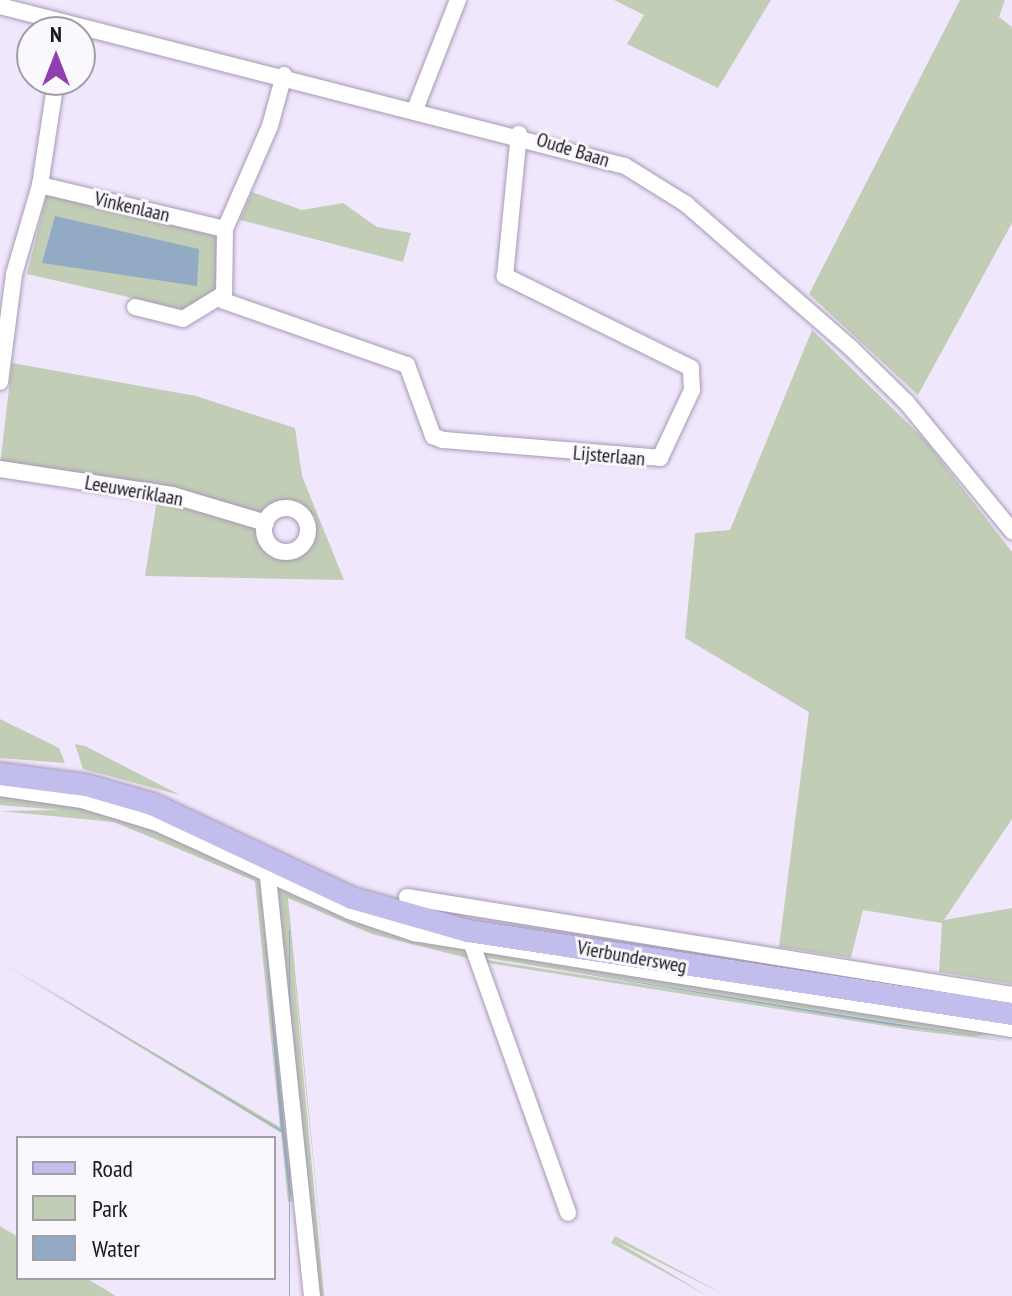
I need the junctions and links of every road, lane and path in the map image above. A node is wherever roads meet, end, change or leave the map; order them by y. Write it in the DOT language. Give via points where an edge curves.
graph roads {
  1 [pos="458,0"];
  2 [pos="0,6"];
  3 [pos="31,16"];
  4 [pos="96,34"];
  5 [pos="284,75"];
  6 [pos="54,96"];
  7 [pos="416,107"];
  8 [pos="519,134"];
  9 [pos="40,185"];
  10 [pos="225,229"];
  11 [pos="7,272"];
  12 [pos="222,295"];
  13 [pos="135,307"];
  14 [pos="0,382"];
  15 [pos="0,469"];
  16 [pos="266,523"];
  17 [pos="1012,531"];
  18 [pos="0,774"];
  19 [pos="0,788"];
  20 [pos="266,865"];
  21 [pos="407,897"];
  22 [pos="469,928"];
  23 [pos="1012,995"];
  24 [pos="1012,1014"];
  25 [pos="1012,1029"];
  26 [pos="568,1213"];
  27 [pos="312,1296"];
  1 -- 7 [label="street"];
  2 -- 3 [label="street, Oude Baan"];
  4 -- 5 [label="street, Oude Baan"];
  5 -- 7 [label="street, Oude Baan"];
  5 -- 10 [label="street" via="270,126"];
  6 -- 9 [label="street"];
  7 -- 8 [label="street, Oude Baan"];
  8 -- 12 [label="street, Lijsterlaan" via="505,276 691,368 692,390 660,458 443,440 433,436 407,365 233,309"];
  8 -- 17 [label="street, Oude Baan" via="595,154 686,204 907,403"];
  9 -- 10 [label="street, Vinkenlaan"];
  9 -- 11 [label="street"];
  10 -- 12 [label="street"];
  11 -- 14 [label="street"];
  12 -- 13 [label="street" via="183,319"];
  15 -- 16 [label="street, Leeuweriklaan" via="172,495"];
  18 -- 20 [label="main road, Vierbundersweg" via="116,793"];
  19 -- 20 [label="street, Vierbundersweg" via="132,814"];
  20 -- 22 [label="main road, Vierbundersweg" via="352,898"];
  20 -- 27 [label="street"];
  21 -- 22 [label="street, Vierbundersweg"];
  22 -- 23 [label="street, Vierbundersweg"];
  22 -- 24 [label="main road, Vierbundersweg"];
  22 -- 25 [label="street, Vierbundersweg"];
  22 -- 26 [label="street"];
}
